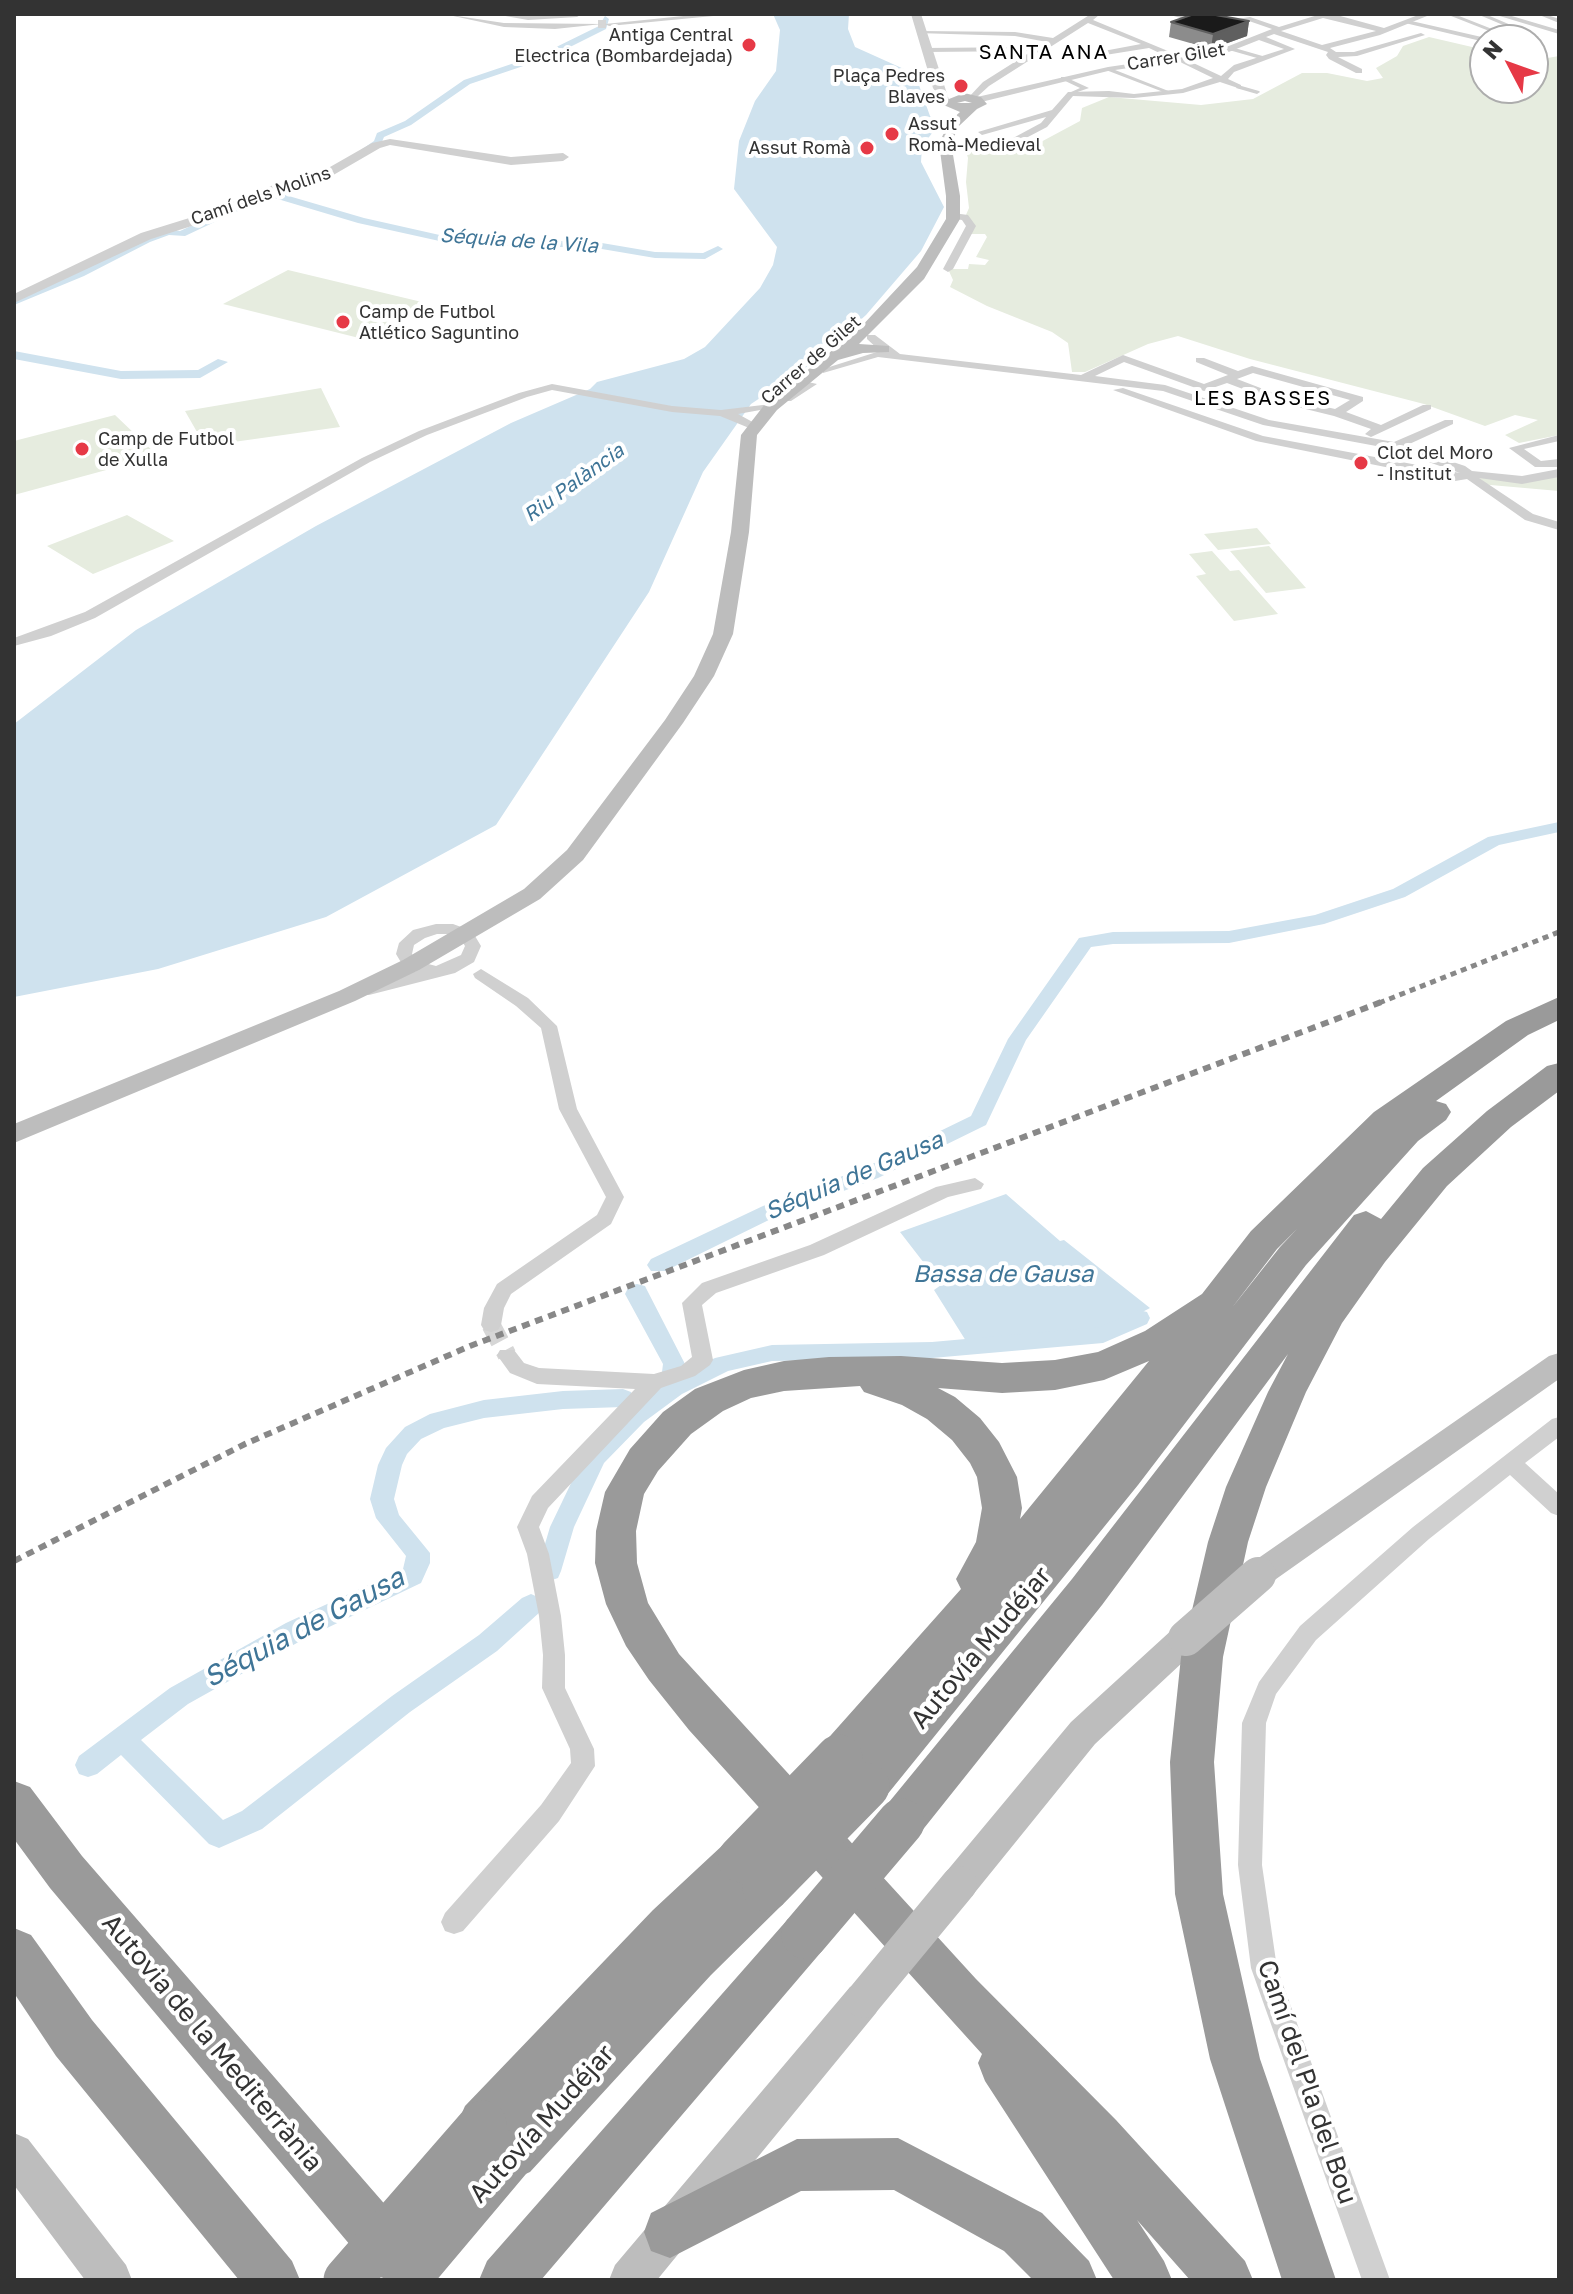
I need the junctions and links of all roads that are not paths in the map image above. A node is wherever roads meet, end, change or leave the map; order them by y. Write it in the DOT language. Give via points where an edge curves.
graph roads {
  1 [pos="448,14"];
  2 [pos="487,14"];
  3 [pos="497,14"];
  4 [pos="577,14"];
  5 [pos="730,14"];
  6 [pos="916,14"];
  7 [pos="1096,14"];
  8 [pos="1171,14"];
  9 [pos="1202,14"];
  10 [pos="1260,14"];
  11 [pos="1428,14"];
  12 [pos="1449,14"];
  13 [pos="1480,14"];
  14 [pos="1497,14"];
  15 [pos="1540,14"];
  16 [pos="512,15"];
  17 [pos="1326,15"];
  18 [pos="1240,18"];
  19 [pos="1087,20"];
  20 [pos="1303,20"];
  21 [pos="1556,20"];
  22 [pos="1226,22"];
  23 [pos="1407,22"];
  24 [pos="598,24"];
  25 [pos="609,24"];
  26 [pos="1475,24"];
  27 [pos="1504,24"];
  28 [pos="1359,25"];
  29 [pos="1279,29"];
  30 [pos="1386,31"];
  31 [pos="1559,32"];
  32 [pos="921,33"];
  33 [pos="1421,35"];
  34 [pos="1469,36"];
  35 [pos="1259,37"];
  36 [pos="1054,41"];
  37 [pos="1333,42"];
  38 [pos="1150,45"];
  39 [pos="1042,48"];
  40 [pos="1320,48"];
  41 [pos="1231,49"];
  42 [pos="926,50"];
  43 [pos="1330,55"];
  44 [pos="1077,58"];
  45 [pos="1174,58"];
  46 [pos="1264,58"];
  47 [pos="1108,69"];
  48 [pos="1359,71"];
  49 [pos="1161,77"];
  50 [pos="1063,78"];
  51 [pos="1221,79"];
  52 [pos="1142,81"];
  53 [pos="1238,87"];
  54 [pos="938,88"];
  55 [pos="1168,92"];
  56 [pos="1257,92"];
  57 [pos="1071,94"];
  58 [pos="971,101"];
  59 [pos="949,104"];
  60 [pos="1055,112"];
  61 [pos="954,124"];
  62 [pos="982,132"];
  63 [pos="1005,146"];
  64 [pos="563,157"];
  65 [pos="953,216"];
  66 [pos="948,269"];
  67 [pos="14,299"];
  68 [pos="867,334"];
  69 [pos="855,349"];
  70 [pos="880,351"];
  71 [pos="1200,360"];
  72 [pos="827,371"];
  73 [pos="1233,377"];
  74 [pos="1083,378"];
  75 [pos="811,379"];
  76 [pos="1165,388"];
  77 [pos="1145,399"];
  78 [pos="1427,407"];
  79 [pos="1337,413"];
  80 [pos="754,420"];
  81 [pos="1449,422"];
  82 [pos="1381,429"];
  83 [pos="1559,438"];
  84 [pos="1361,439"];
  85 [pos="1376,442"];
  86 [pos="1395,446"];
  87 [pos="1364,460"];
  88 [pos="1382,463"];
  89 [pos="1559,463"];
  90 [pos="1559,473"];
  91 [pos="1470,476"];
  92 [pos="1514,507"];
  93 [pos="1559,512"];
  94 [pos="1559,526"];
  95 [pos="14,642"];
  96 [pos="467,947"];
  97 [pos="411,965"];
  98 [pos="443,970"];
  99 [pos="481,974"];
  100 [pos="347,996"];
  101 [pos="1559,1007"];
  102 [pos="1559,1025"];
  103 [pos="1559,1057"];
  104 [pos="1559,1074"];
  105 [pos="14,1134"];
  106 [pos="975,1184"];
  107 [pos="1216,1303"];
  108 [pos="491,1325"];
  109 [pos="507,1355"];
  110 [pos="1559,1364"];
  111 [pos="829,1372"];
  112 [pos="654,1382"];
  113 [pos="1559,1425"];
  114 [pos="1511,1463"];
  115 [pos="1559,1507"];
  116 [pos="853,1772"];
  117 [pos="14,1802"];
  118 [pos="454,1922"];
  119 [pos="14,1952"];
  120 [pos="959,1996"];
  121 [pos="497,2139"];
  122 [pos="14,2153"];
  123 [pos="670,2232"];
  124 [pos="630,2279"];
  125 [pos="111,2280"];
  126 [pos="273,2280"];
  127 [pos="347,2280"];
  128 [pos="406,2280"];
  129 [pos="414,2280"];
  130 [pos="506,2280"];
  131 [pos="1070,2280"];
  132 [pos="1145,2280"];
  133 [pos="1226,2280"];
  134 [pos="1309,2280"];
  135 [pos="1376,2280"];
  1 -- 24 [label="street" via="504,25"];
  2 -- 3 [label="street"];
  3 -- 16 [label="street"];
  4 -- 16 [label="street"];
  5 -- 25 [label="street"];
  6 -- 32 [label="street"];
  7 -- 19 [label="street"];
  8 -- 22 [label="street"];
  9 -- 22 [label="street"];
  10 -- 18 [label="street"];
  11 -- 23 [label="street"];
  12 -- 26 [label="street"];
  13 -- 27 [label="street"];
  14 -- 31 [label="street"];
  15 -- 21 [label="street"];
  17 -- 20 [label="street, Carrer Gilet"];
  17 -- 28 [label="street"];
  18 -- 22 [label="street"];
  18 -- 29 [label="street"];
  19 -- 36 [label="street"];
  19 -- 38 [label="street"];
  20 -- 28 [label="street"];
  20 -- 29 [label="street, Carrer Gilet"];
  23 -- 30 [label="street"];
  23 -- 34 [label="street"];
  28 -- 30 [label="street"];
  29 -- 35 [label="street, Carrer Gilet"];
  29 -- 37 [label="street"];
  29 -- 40 [label="street"];
  30 -- 40 [label="street"];
  32 -- 36 [label="street" via="1015,34"];
  32 -- 42 [label="street"];
  33 -- 43 [label="street" via="1354,54"];
  35 -- 41 [label="street, Carrer Gilet"];
  35 -- 46 [label="street" via="1291,49"];
  36 -- 39 [label="street"];
  38 -- 44 [label="street"];
  38 -- 45 [label="street"];
  39 -- 42 [label="street"];
  39 -- 44 [label="street"];
  39 -- 58 [label="street" via="986,84"];
  40 -- 43 [label="street" via="1332,51"];
  41 -- 45 [label="street, Carrer Gilet"];
  41 -- 46 [label="street"];
  42 -- 54 [label="street"];
  43 -- 48 [label="street"];
  44 -- 47 [label="street"];
  45 -- 47 [label="street, Carrer Gilet"];
  45 -- 51 [label="street"];
  46 -- 51 [label="street"];
  47 -- 50 [label="street, Carrer Gilet"];
  47 -- 52 [label="street"];
  49 -- 52 [label="street"];
  50 -- 57 [label="street" via="1086,88"];
  50 -- 58 [label="street, Carrer Gilet"];
  51 -- 53 [label="street"];
  51 -- 55 [label="street"];
  52 -- 55 [label="street"];
  53 -- 56 [label="street"];
  54 -- 58 [label="street"];
  54 -- 59 [label="street"];
  55 -- 57 [label="street"];
  57 -- 60 [label="street"];
  58 -- 59 [label="main road"];
  58 -- 61 [label="main road"];
  59 -- 61 [label="main road"];
  60 -- 62 [label="street"];
  60 -- 63 [label="street" via="1044,125"];
  61 -- 65 [label="main road" via="945,143"];
  64 -- 67 [label="street, Camí dels Molins" via="511,161 390,142 376,145 319,178 262,192 219,213 146,236"];
  65 -- 66 [label="street" via="965,217 971,226"];
  65 -- 68 [label="main road, Carrer de Gilet" via="929,263 894,312"];
  68 -- 69 [label="main road, Carrer de Gilet"];
  68 -- 70 [label="street"];
  68 -- 75 [label="main road, Carrer de Gilet"];
  69 -- 70 [label="main road"];
  69 -- 72 [label="main road, Carrer de Gilet"];
  69 -- 75 [label="main road"];
  70 -- 72 [label="street"];
  70 -- 74 [label="street"];
  71 -- 73 [label="street"];
  72 -- 75 [label="main road, Carrer de Gilet"];
  73 -- 74 [label="street" via="1204,388 1123,358"];
  73 -- 79 [label="street" via="1281,400"];
  73 -- 79 [label="street" via="1252,369 1359,399"];
  74 -- 76 [label="street"];
  74 -- 77 [label="street"];
  75 -- 80 [label="main road, Carrer de Gilet"];
  75 -- 80 [label="main road, Carrer de Gilet" via="781,409"];
  76 -- 77 [label="street"];
  76 -- 84 [label="street" via="1267,423"];
  77 -- 87 [label="street" via="1260,439"];
  78 -- 82 [label="street"];
  79 -- 82 [label="street"];
  80 -- 95 [label="street" via="552,387 523,395 366,460 90,615"];
  80 -- 96 [label="main road, Carrer de Gilet" via="723,634 704,676 575,855"];
  81 -- 86 [label="street"];
  82 -- 84 [label="street"];
  83 -- 89 [label="street" via="1515,448 1539,465"];
  84 -- 85 [label="street"];
  85 -- 86 [label="street"];
  85 -- 87 [label="street"];
  86 -- 88 [label="street"];
  86 -- 91 [label="street" via="1461,468"];
  87 -- 88 [label="street"];
  88 -- 91 [label="street"];
  90 -- 91 [label="street" via="1522,480"];
  91 -- 92 [label="street"];
  92 -- 93 [label="street"];
  92 -- 94 [label="street"];
  96 -- 97 [label="main road, Carrer de Gilet"];
  96 -- 98 [label="street"];
  96 -- 99 [label="street"];
  97 -- 98 [label="street"];
  97 -- 100 [label="main road, Carrer de Gilet"];
  98 -- 99 [label="street"];
  98 -- 100 [label="street"];
  99 -- 108 [label="street" via="549,1026 568,1109 615,1197 604,1219 504,1289"];
  100 -- 105 [label="main road, Carrer de Gilet"];
  101 -- 107 [label="highway" via="1517,1028 1386,1120 1264,1240"];
  102 -- 116 [label="highway, Autovía Mudéjar" via="1535,1037 1406,1133 1293,1256 1124,1474"];
  103 -- 130 [label="highway, Autovía Mudéjar, bridge" via="1472,1120 1372,1217 1087,1592 901,1822"];
  104 -- 134 [label="highway" via="1435,1177 1328,1315 1246,1487 1202,1657 1192,1762 1199,1894 1235,2059"];
  106 -- 112 [label="street" via="943,1192 817,1250 709,1288 692,1303 703,1360"];
  107 -- 111 [label="highway" via="1125,1356 1055,1375"];
  107 -- 116 [label="highway" via="951,1632"];
  109 -- 112 [label="street" via="517,1368 537,1376"];
  110 -- 123 [label="main road, bridge" via="1258,1575 1083,1733"];
  111 -- 116 [label="highway" via="890,1386 941,1408 985,1453 997,1477 1002,1508 996,1543 978,1578"];
  111 -- 120 [label="highway" via="744,1385 709,1400 677,1423 644,1460 625,1492 616,1531 616,1563 627,1604 664,1667"];
  112 -- 118 [label="street" via="540,1502 528,1527 550,1616 553,1688 582,1749 583,1766 550,1813"];
  113 -- 114 [label="street, Camí del Pla del Bou"];
  114 -- 115 [label="street"];
  114 -- 135 [label="street, Camí del Pla del Bou" via="1421,1533 1308,1633 1267,1689 1254,1723 1250,1865 1264,1968"];
  116 -- 121 [label="highway, Autovía Mudéjar, bridge" via="753,1873 670,1926"];
  117 -- 129 [label="highway, Autovia de la Mediterrània" via="66,1872"];
  119 -- 126 [label="highway" via="74,2038"];
  120 -- 132 [label="highway"];
  120 -- 133 [label="highway" via="1098,2138"];
  121 -- 127 [label="highway, bridge"];
  121 -- 128 [label="highway, Autovía Mudéjar, bridge"];
  122 -- 125 [label="main road"];
  123 -- 124 [label="main road"];
  123 -- 131 [label="highway" via="797,2165 898,2164 1023,2232"];
}
